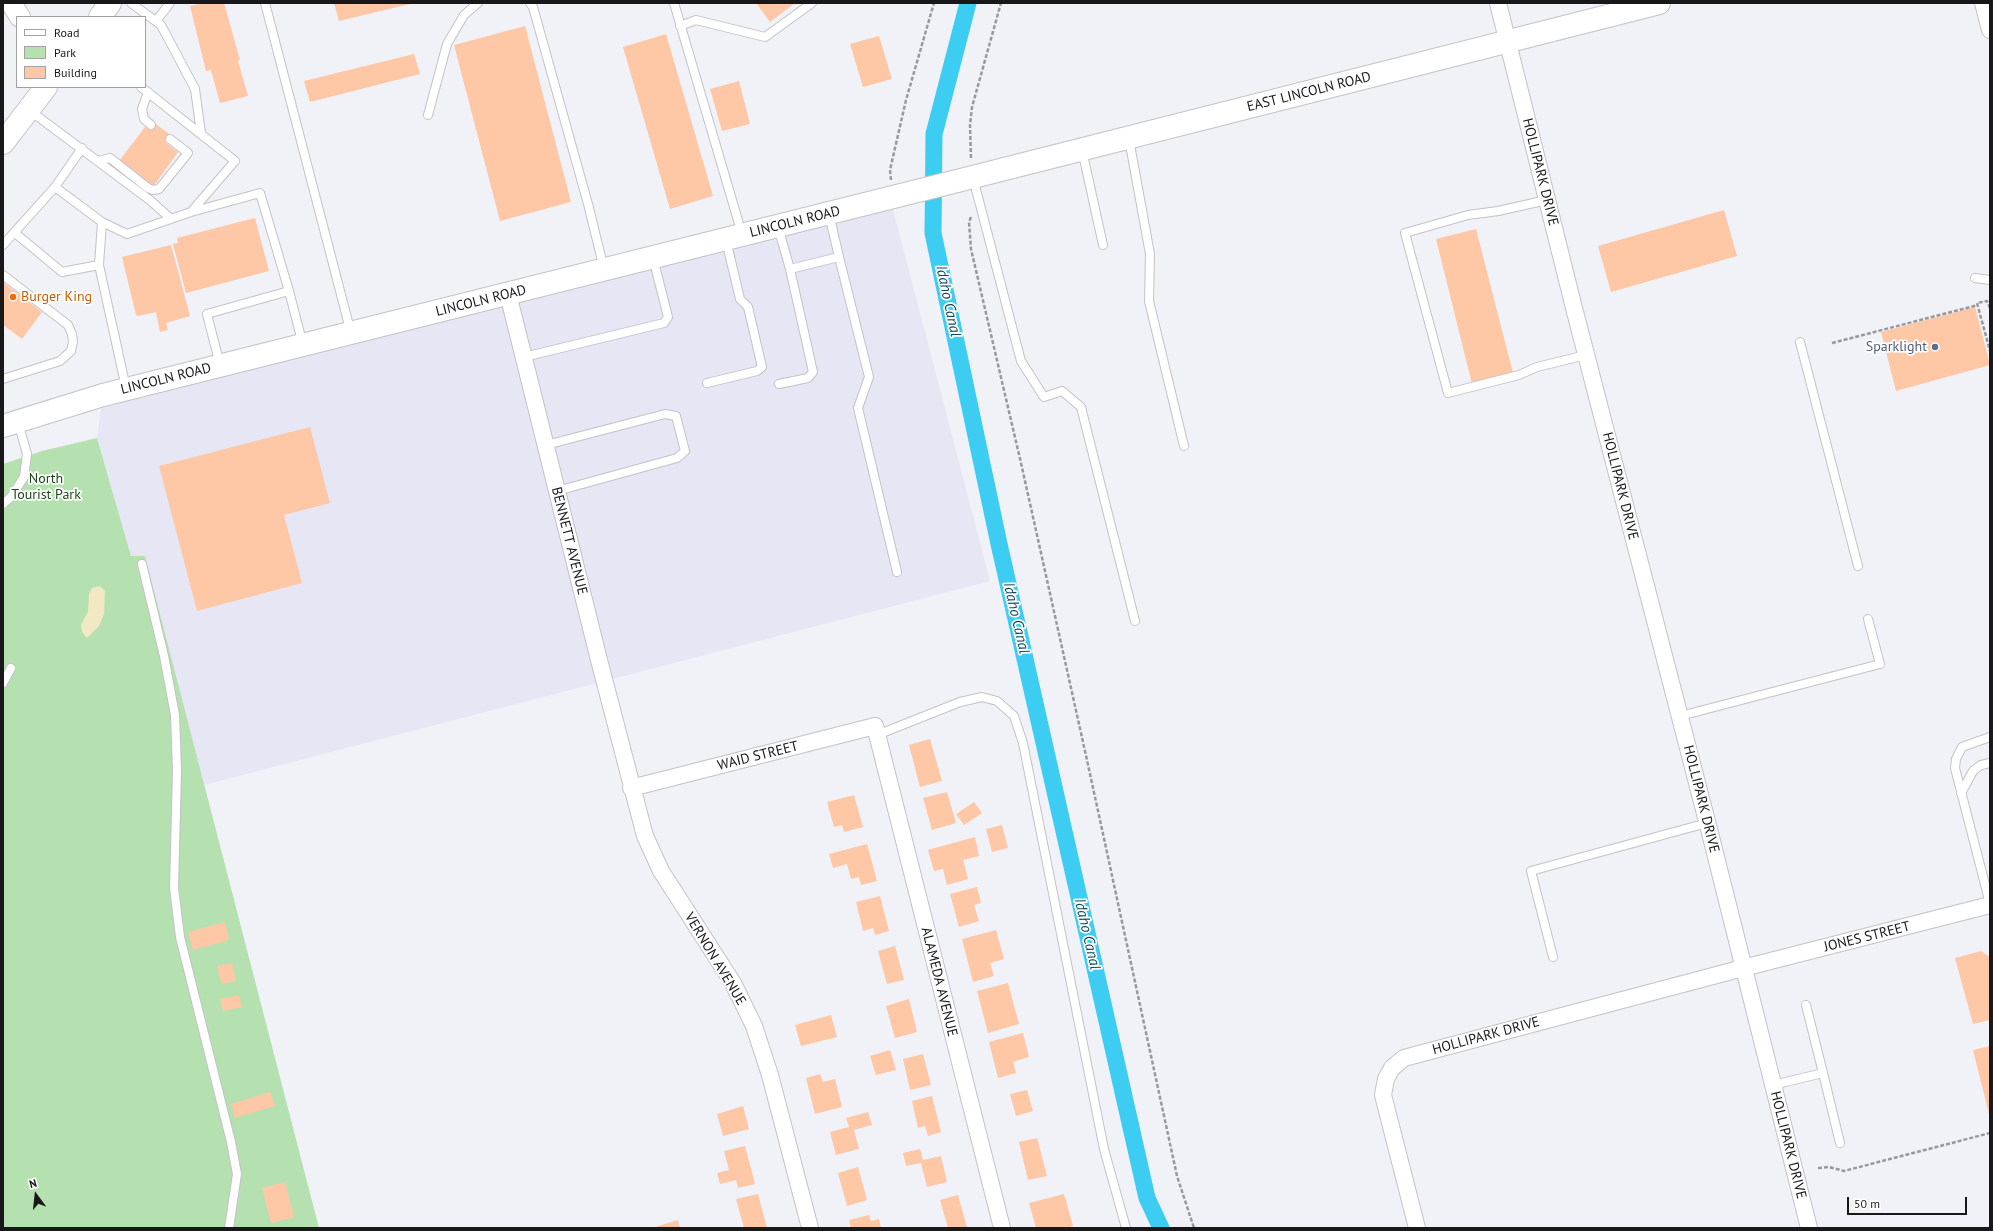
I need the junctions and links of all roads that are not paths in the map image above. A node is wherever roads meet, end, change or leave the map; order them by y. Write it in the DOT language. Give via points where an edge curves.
graph roads {
  1 [pos="11,3"];
  2 [pos="110,3"];
  3 [pos="131,3"];
  4 [pos="170,3"];
  5 [pos="265,3"];
  6 [pos="478,3"];
  7 [pos="530,3"];
  8 [pos="674,3"];
  9 [pos="812,3"];
  10 [pos="1498,3"];
  11 [pos="1659,3"];
  12 [pos="1985,4"];
  13 [pos="19,16"];
  14 [pos="101,16"];
  15 [pos="156,21"];
  16 [pos="680,26"];
  17 [pos="1990,30"];
  18 [pos="1507,42"];
  19 [pos="45,88"];
  20 [pos="142,88"];
  21 [pos="148,92"];
  22 [pos="29,110"];
  23 [pos="428,115"];
  24 [pos="151,125"];
  25 [pos="201,133"];
  26 [pos="1128,138"];
  27 [pos="170,139"];
  28 [pos="3,143"];
  29 [pos="82,148"];
  30 [pos="1082,150"];
  31 [pos="98,161"];
  32 [pos="966,179"];
  33 [pos="55,187"];
  34 [pos="1547,200"];
  35 [pos="191,212"];
  36 [pos="829,214"];
  37 [pos="171,219"];
  38 [pos="102,222"];
  39 [pos="778,226"];
  40 [pos="15,233"];
  41 [pos="734,237"];
  42 [pos="3,245"];
  43 [pos="1103,245"];
  44 [pos="839,257"];
  45 [pos="653,258"];
  46 [pos="99,265"];
  47 [pos="790,269"];
  48 [pos="604,270"];
  49 [pos="3,275"];
  50 [pos="1975,278"];
  51 [pos="1990,280"];
  52 [pos="289,292"];
  53 [pos="508,294"];
  54 [pos="351,334"];
  55 [pos="1800,342"];
  56 [pos="304,346"];
  57 [pos="1586,355"];
  58 [pos="524,357"];
  59 [pos="220,366"];
  60 [pos="3,379"];
  61 [pos="707,383"];
  62 [pos="779,384"];
  63 [pos="126,389"];
  64 [pos="10,424"];
  65 [pos="546,445"];
  66 [pos="1184,446"];
  67 [pos="557,491"];
  68 [pos="3,504"];
  69 [pos="142,564"];
  70 [pos="1858,566"];
  71 [pos="897,572"];
  72 [pos="1868,619"];
  73 [pos="1135,621"];
  74 [pos="11,668"];
  75 [pos="3,683"];
  76 [pos="1680,716"];
  77 [pos="877,735"];
  78 [pos="1990,737"];
  79 [pos="1990,763"];
  80 [pos="631,788"];
  81 [pos="1961,793"];
  82 [pos="1707,823"];
  83 [pos="1990,904"];
  84 [pos="1553,957"];
  85 [pos="1744,968"];
  86 [pos="1806,1004"];
  87 [pos="1823,1073"];
  88 [pos="1773,1085"];
  89 [pos="1840,1143"];
  90 [pos="229,1228"];
  91 [pos="810,1228"];
  92 [pos="1002,1228"];
  93 [pos="1126,1228"];
  94 [pos="1417,1228"];
  95 [pos="1809,1228"];
  1 -- 13 [label="street"];
  2 -- 14 [label="main road"];
  3 -- 15 [label="lane"];
  4 -- 15 [label="lane"];
  5 -- 54 [label="lane"];
  6 -- 23 [label="lane" via="464,15 447,44"];
  7 -- 48 [label="lane" via="592,219"];
  8 -- 16 [label="lane"];
  9 -- 16 [label="lane" via="765,37 696,20"];
  10 -- 18 [label="street, HOLLIPARK DRIVE"];
  11 -- 18 [label="main road, EAST LINCOLN ROAD"];
  12 -- 17 [label="street"];
  15 -- 25 [label="lane" via="161,25 195,89"];
  16 -- 41 [label="lane"];
  18 -- 26 [label="main road, EAST LINCOLN ROAD"];
  18 -- 34 [label="street, HOLLIPARK DRIVE"];
  19 -- 22 [label="main road"];
  20 -- 21 [label="lane"];
  21 -- 24 [label="lane" via="142,109 144,119"];
  21 -- 25 [label="lane"];
  22 -- 28 [label="main road"];
  22 -- 29 [label="lane"];
  25 -- 35 [label="lane" via="235,161"];
  26 -- 30 [label="main road, EAST LINCOLN ROAD"];
  26 -- 66 [label="lane" via="1150,254 1149,301"];
  27 -- 31 [label="lane" via="188,153 159,189 148,188 110,158"];
  29 -- 31 [label="lane"];
  29 -- 33 [label="lane"];
  30 -- 32 [label="main road, EAST LINCOLN ROAD"];
  30 -- 43 [label="lane"];
  31 -- 37 [label="lane"];
  32 -- 36 [label="main road, LINCOLN ROAD"];
  32 -- 73 [label="lane" via="981,209 1021,361 1044,397 1062,391 1081,407"];
  33 -- 38 [label="lane"];
  33 -- 40 [label="lane"];
  34 -- 57 [label="street, HOLLIPARK DRIVE"];
  34 -- 57 [label="lane" via="1468,215 1405,233 1448,394"];
  35 -- 37 [label="lane"];
  35 -- 52 [label="lane" via="260,193"];
  36 -- 39 [label="main road, LINCOLN ROAD"];
  36 -- 44 [label="lane"];
  37 -- 38 [label="lane" via="127,234"];
  38 -- 46 [label="lane"];
  39 -- 41 [label="main road, LINCOLN ROAD"];
  39 -- 47 [label="lane"];
  40 -- 42 [label="lane"];
  40 -- 46 [label="lane" via="62,272"];
  41 -- 45 [label="main road, LINCOLN ROAD"];
  41 -- 61 [label="lane" via="740,299 748,307 762,367 757,371"];
  44 -- 47 [label="lane"];
  44 -- 71 [label="lane" via="869,377 858,408"];
  45 -- 48 [label="main road, LINCOLN ROAD"];
  45 -- 58 [label="lane" via="668,317 664,323"];
  46 -- 63 [label="lane"];
  47 -- 62 [label="lane" via="814,372 808,378"];
  48 -- 53 [label="main road, LINCOLN ROAD"];
  49 -- 60 [label="lane" via="68,325 73,342 71,351 60,362"];
  50 -- 51 [label="lane"];
  52 -- 56 [label="lane"];
  52 -- 59 [label="lane" via="207,314"];
  53 -- 54 [label="main road, LINCOLN ROAD"];
  53 -- 58 [label="street, BENNETT AVENUE"];
  54 -- 56 [label="main road, LINCOLN ROAD"];
  55 -- 70 [label="lane"];
  56 -- 59 [label="main road, LINCOLN ROAD"];
  57 -- 76 [label="street, HOLLIPARK DRIVE"];
  58 -- 65 [label="street, BENNETT AVENUE"];
  59 -- 63 [label="main road, LINCOLN ROAD"];
  63 -- 64 [label="main road, LINCOLN ROAD"];
  64 -- 68 [label="lane" via="27,454 24,477"];
  65 -- 67 [label="street, BENNETT AVENUE"];
  65 -- 67 [label="lane" via="665,414 676,416 685,451 677,458"];
  67 -- 80 [label="street, BENNETT AVENUE"];
  69 -- 90 [label="lane" via="175,715 177,770 174,888 180,938 237,1174"];
  72 -- 76 [label="lane" via="1880,664"];
  74 -- 75 [label="lane"];
  76 -- 82 [label="street, HOLLIPARK DRIVE"];
  77 -- 80 [label="street, WAID STREET" via="875,726"];
  77 -- 92 [label="street, ALAMEDA AVENUE"];
  77 -- 93 [label="lane" via="960,702 982,697 997,701 1014,716 1024,743 1104,1149"];
  78 -- 81 [label="lane" via="1962,747 1955,768"];
  79 -- 81 [label="lane" via="1981,765 1973,771"];
  80 -- 91 [label="street, VERNON AVENUE" via="645,836 661,871 733,984 754,1026 770,1075"];
  81 -- 83 [label="lane"];
  82 -- 84 [label="lane" via="1531,870"];
  82 -- 85 [label="street, HOLLIPARK DRIVE"];
  83 -- 85 [label="street, JONES STREET"];
  85 -- 88 [label="street, HOLLIPARK DRIVE"];
  85 -- 94 [label="street, HOLLIPARK DRIVE" via="1404,1058 1392,1068 1386,1079 1383,1096"];
  86 -- 87 [label="lane"];
  87 -- 88 [label="lane"];
  87 -- 89 [label="lane"];
  88 -- 95 [label="street, HOLLIPARK DRIVE"];
}
